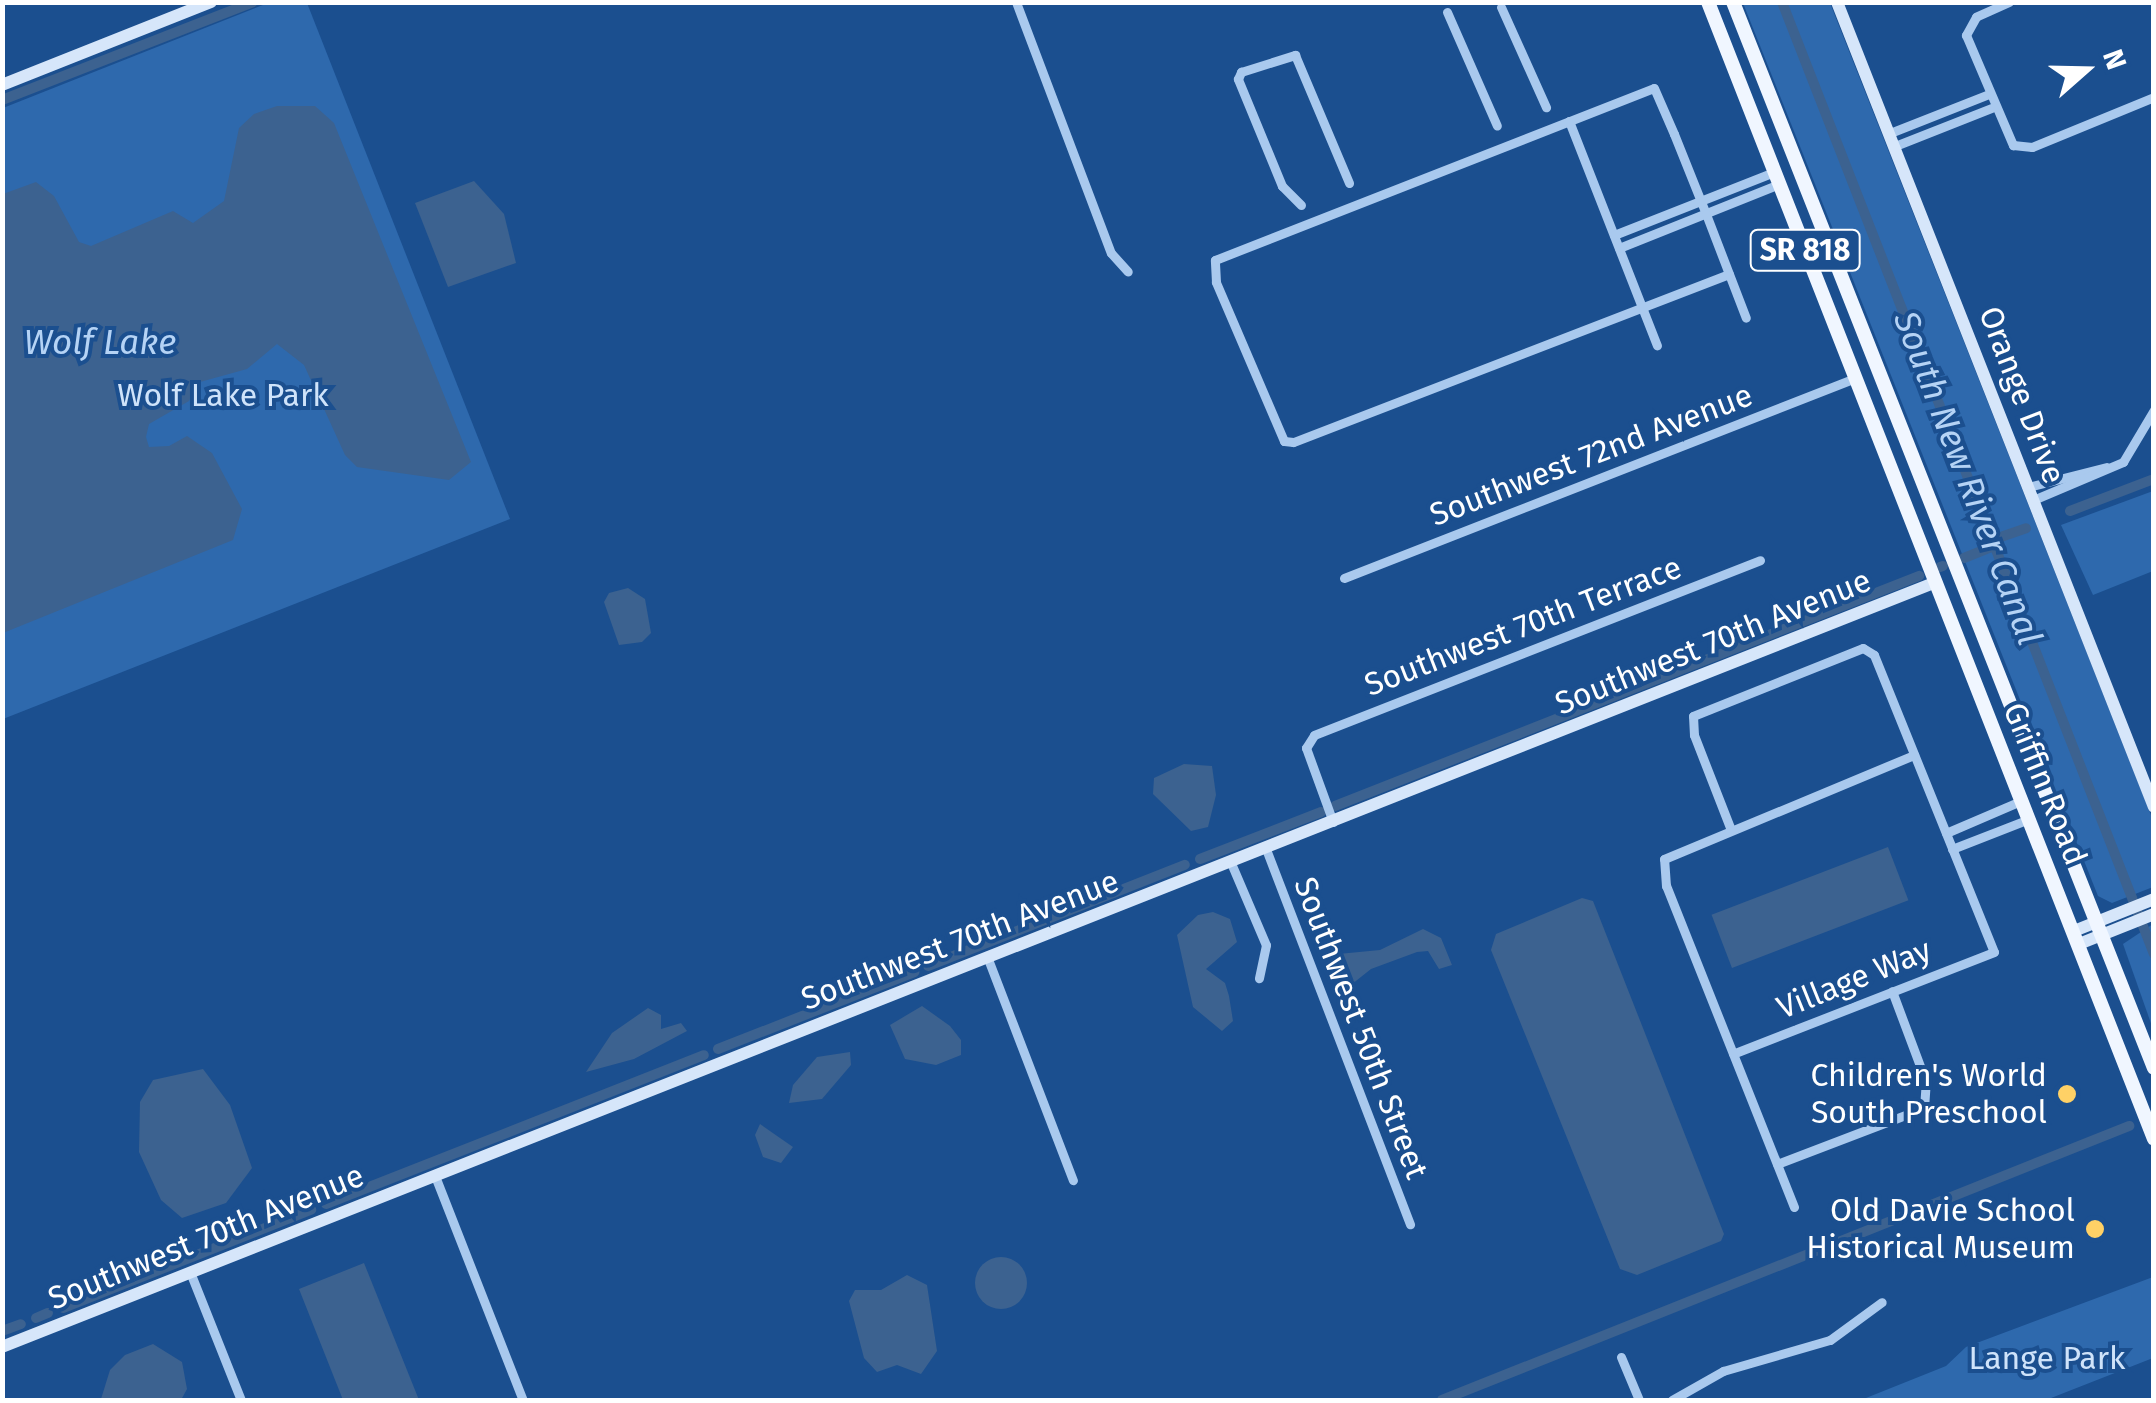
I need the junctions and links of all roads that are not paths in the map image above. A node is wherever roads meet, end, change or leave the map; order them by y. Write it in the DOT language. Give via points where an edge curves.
graph roads {
  1 [pos="211,2"];
  2 [pos="1016,2"];
  3 [pos="1708,2"];
  4 [pos="1733,2"];
  5 [pos="1837,2"];
  6 [pos="2009,2"];
  7 [pos="1502,7"];
  8 [pos="1447,12"];
  9 [pos="2,85"];
  10 [pos="1989,94"];
  11 [pos="2154,98"];
  12 [pos="1546,107"];
  13 [pos="1994,107"];
  14 [pos="1570,122"];
  15 [pos="1497,126"];
  16 [pos="1892,139"];
  17 [pos="1776,178"];
  18 [pos="1349,183"];
  19 [pos="1700,202"];
  20 [pos="1301,205"];
  21 [pos="1706,214"];
  22 [pos="1614,235"];
  23 [pos="1619,248"];
  24 [pos="1128,272"];
  25 [pos="1729,274"];
  26 [pos="1643,307"];
  27 [pos="1746,318"];
  28 [pos="1657,345"];
  29 [pos="1856,378"];
  30 [pos="2154,410"];
  31 [pos="2031,493"];
  32 [pos="1922,548"];
  33 [pos="1760,560"];
  34 [pos="1953,560"];
  35 [pos="1344,578"];
  36 [pos="1936,582"];
  37 [pos="1974,612"];
  38 [pos="1914,754"];
  39 [pos="2022,800"];
  40 [pos="2154,807"];
  41 [pos="2030,818"];
  42 [pos="1333,822"];
  43 [pos="1731,830"];
  44 [pos="1946,833"];
  45 [pos="1266,849"];
  46 [pos="1952,849"];
  47 [pos="1231,863"];
  48 [pos="2154,900"];
  49 [pos="2154,914"];
  50 [pos="2116,922"];
  51 [pos="2099,929"];
  52 [pos="2076,938"];
  53 [pos="988,959"];
  54 [pos="1260,978"];
  55 [pos="1892,991"];
  56 [pos="1733,1054"];
  57 [pos="2154,1068"];
  58 [pos="2154,1139"];
  59 [pos="1776,1164"];
  60 [pos="435,1176"];
  61 [pos="1073,1180"];
  62 [pos="1794,1207"];
  63 [pos="1410,1224"];
  64 [pos="190,1272"];
  65 [pos="1882,1302"];
  66 [pos="2,1347"];
  67 [pos="1620,1356"];
  68 [pos="241,1400"];
  69 [pos="523,1400"];
  70 [pos="1638,1400"];
  71 [pos="1672,1400"];
  1 -- 9 [label="street"];
  2 -- 24 [label="street" via="1111,253"];
  3 -- 17 [label="main road, Griffin Road / SR 818"];
  4 -- 34 [label="main road, Griffin Road / SR 818"];
  5 -- 16 [label="street, Orange Drive"];
  6 -- 10 [label="street" via="1976,18 1966,34"];
  7 -- 12 [label="street"];
  8 -- 15 [label="street"];
  10 -- 13 [label="street"];
  10 -- 16 [label="street"];
  11 -- 13 [label="street" via="2032,147 2012,145"];
  13 -- 16 [label="street"];
  14 -- 19 [label="street" via="1654,88"];
  14 -- 22 [label="street"];
  14 -- 26 [label="street" via="1216,260 1216,282 1284,441 1293,442"];
  16 -- 31 [label="street, Orange Drive"];
  17 -- 19 [label="street"];
  17 -- 21 [label="street"];
  17 -- 29 [label="main road, Griffin Road / SR 818"];
  18 -- 20 [label="street" via="1295,55 1241,72 1238,79 1282,186"];
  19 -- 21 [label="street"];
  19 -- 22 [label="street"];
  21 -- 23 [label="street"];
  21 -- 25 [label="street"];
  22 -- 23 [label="street"];
  23 -- 26 [label="street"];
  25 -- 26 [label="street"];
  25 -- 27 [label="street"];
  26 -- 28 [label="street"];
  29 -- 32 [label="main road, Griffin Road / SR 818"];
  29 -- 35 [label="street, Southwest 72nd Avenue"];
  30 -- 31 [label="street" via="2134,452 2115,467 2077,470"];
  31 -- 40 [label="street, Orange Drive"];
  32 -- 34 [label="main road" via="1940,561"];
  32 -- 36 [label="main road, Griffin Road / SR 818"];
  33 -- 42 [label="street, Southwest 70th Terrace" via="1306,741"];
  34 -- 37 [label="main road, Griffin Road / SR 818"];
  36 -- 37 [label="main road" via="1958,592"];
  36 -- 39 [label="main road, Griffin Road / SR 818"];
  36 -- 42 [label="street, Southwest 70th Avenue"];
  37 -- 51 [label="main road, Griffin Road / SR 818"];
  38 -- 43 [label="street"];
  38 -- 43 [label="street" via="1874,655 1850,648 1693,716 1694,736"];
  38 -- 44 [label="street"];
  39 -- 41 [label="main road, Griffin Road / SR 818"];
  39 -- 44 [label="street"];
  41 -- 46 [label="street"];
  41 -- 52 [label="main road, Griffin Road / SR 818"];
  42 -- 45 [label="street, Southwest 70th Avenue"];
  43 -- 56 [label="street" via="1664,859 1666,886"];
  44 -- 46 [label="street"];
  45 -- 47 [label="street, Southwest 70th Avenue"];
  45 -- 63 [label="street, Southwest 50th Street"];
  46 -- 55 [label="street, Village Way" via="1994,952"];
  47 -- 53 [label="street, Southwest 70th Avenue"];
  47 -- 54 [label="street" via="1266,946"];
  48 -- 50 [label="street"];
  49 -- 50 [label="street"];
  50 -- 51 [label="street"];
  51 -- 52 [label="street"];
  51 -- 57 [label="main road, Griffin Road / SR 818"];
  52 -- 58 [label="main road, Griffin Road / SR 818"];
  53 -- 60 [label="street, Southwest 70th Avenue"];
  53 -- 61 [label="street"];
  55 -- 56 [label="street, Village Way"];
  55 -- 59 [label="street" via="1926,1082 1924,1108"];
  56 -- 59 [label="street"];
  59 -- 62 [label="street"];
  60 -- 64 [label="street, Southwest 70th Avenue"];
  60 -- 69 [label="street"];
  64 -- 66 [label="street, Southwest 70th Avenue"];
  64 -- 68 [label="street"];
  65 -- 71 [label="street" via="1830,1340 1723,1371"];
  67 -- 70 [label="street"];
}
